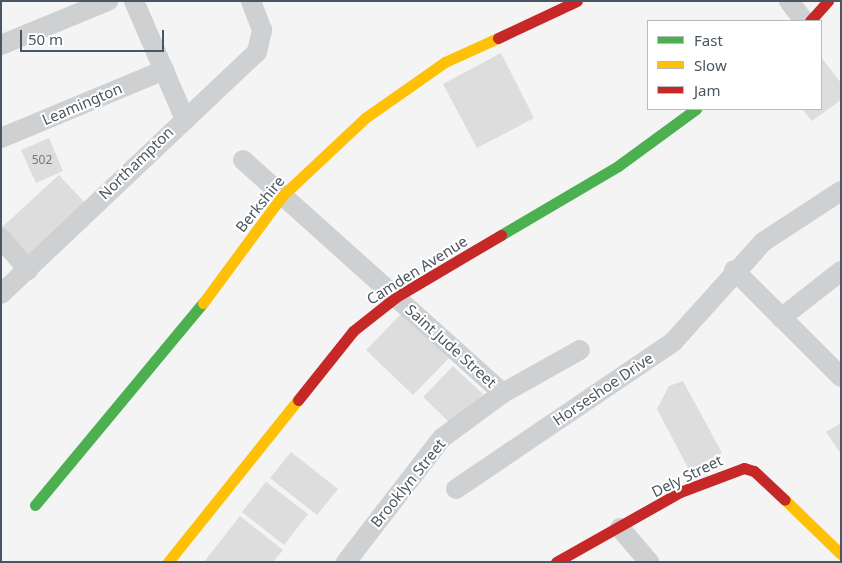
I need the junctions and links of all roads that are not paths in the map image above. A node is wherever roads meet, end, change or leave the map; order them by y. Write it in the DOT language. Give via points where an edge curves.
graph roads {
  1 [pos="108,1"];
  2 [pos="134,1"];
  3 [pos="251,1"];
  4 [pos="577,1"];
  5 [pos="789,1"];
  6 [pos="828,1"];
  7 [pos="803,20"];
  8 [pos="811,20"];
  9 [pos="1,46"];
  10 [pos="164,70"];
  11 [pos="695,110"];
  12 [pos="184,117"];
  13 [pos="1,138"];
  14 [pos="243,160"];
  15 [pos="841,191"];
  16 [pos="282,196"];
  17 [pos="1,238"];
  18 [pos="28,270"];
  19 [pos="734,270"];
  20 [pos="841,271"];
  21 [pos="1,294"];
  22 [pos="396,297"];
  23 [pos="781,318"];
  24 [pos="580,350"];
  25 [pos="841,378"];
  26 [pos="502,393"];
  27 [pos="456,489"];
  28 [pos="35,505"];
  29 [pos="620,528"];
  30 [pos="841,554"];
  31 [pos="168,562"];
  32 [pos="346,562"];
  33 [pos="556,562"];
  34 [pos="649,562"];
  1 -- 9 [label="street"];
  2 -- 10 [label="street"];
  3 -- 12 [label="street, Northampton" via="262,30 257,52"];
  4 -- 16 [label="street, Berkshire" via="445,62 365,118"];
  5 -- 7 [label="street"];
  6 -- 8 [label="street"];
  10 -- 12 [label="street"];
  10 -- 13 [label="street, Leamington"];
  11 -- 22 [label="street, Camden Avenue" via="618,166"];
  12 -- 18 [label="street, Northampton"];
  14 -- 16 [label="street, Saint Jude Street"];
  15 -- 19 [label="street, Horseshoe Drive" via="776,232"];
  16 -- 22 [label="street, Saint Jude Street"];
  16 -- 28 [label="street, Berkshire" via="215,289"];
  17 -- 18 [label="street"];
  18 -- 21 [label="street, Northampton"];
  19 -- 23 [label="street"];
  19 -- 27 [label="street, Horseshoe Drive" via="673,342"];
  20 -- 23 [label="street"];
  22 -- 26 [label="street, Saint Jude Street"];
  22 -- 31 [label="street, Camden Avenue" via="353,331"];
  23 -- 25 [label="street"];
  24 -- 26 [label="street, Brooklyn Street"];
  26 -- 32 [label="street, Brooklyn Street" via="442,438"];
  29 -- 30 [label="street, Dely Street" via="680,492 744,468 754,471"];
  29 -- 33 [label="street, Dely Street"];
  29 -- 34 [label="street"];
}
